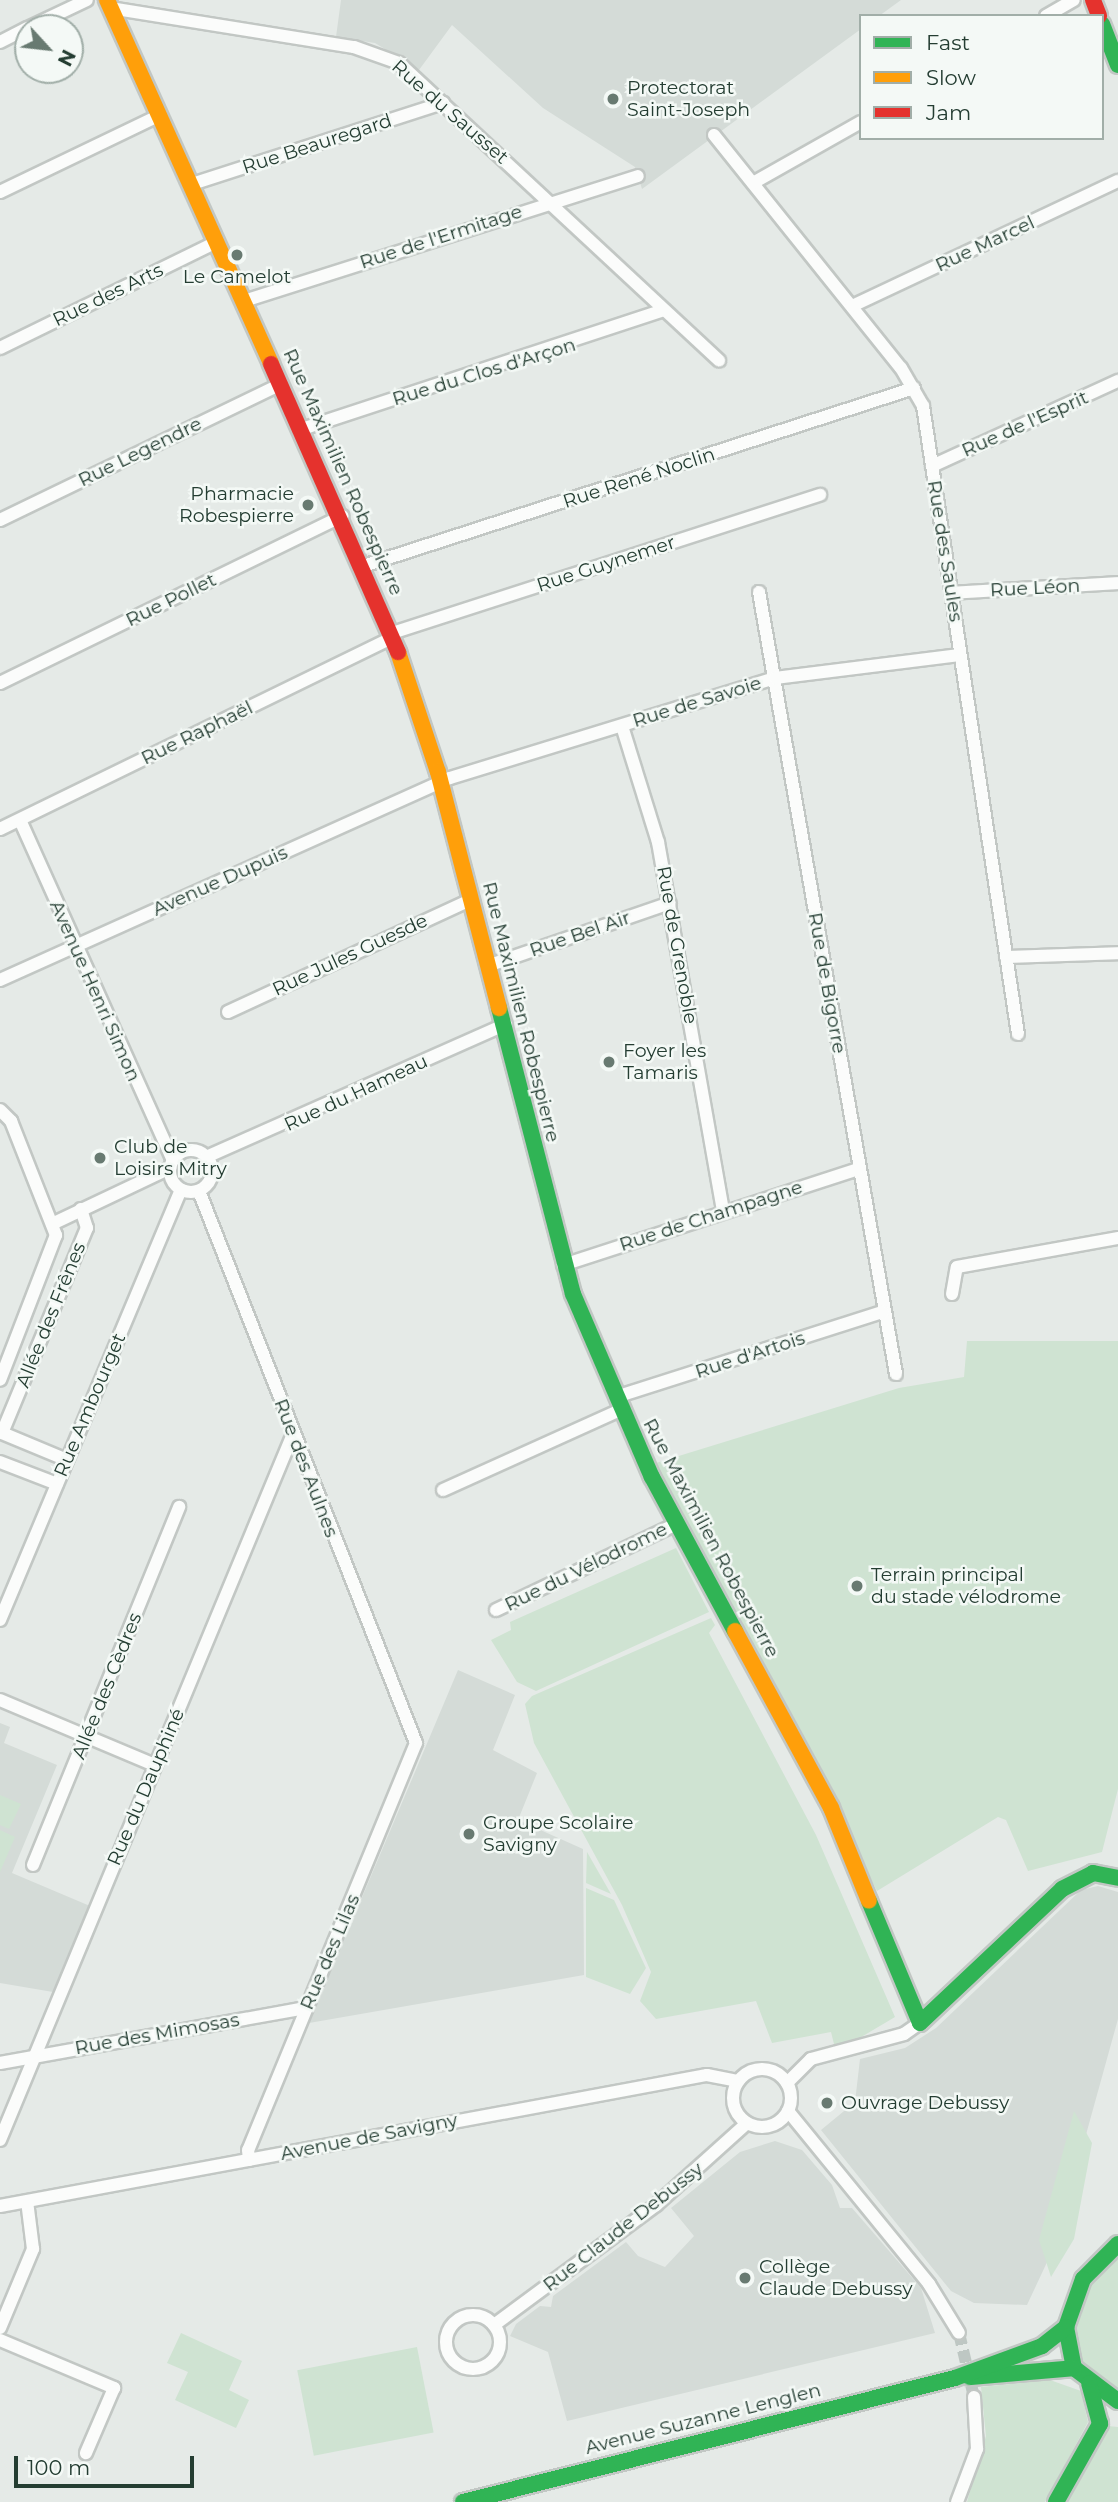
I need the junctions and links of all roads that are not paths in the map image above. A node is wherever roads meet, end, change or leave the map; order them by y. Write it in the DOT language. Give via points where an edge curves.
graph roads {
  1 [pos="87,0"];
  2 [pos="1074,0"];
  3 [pos="109,4"];
  4 [pos="58,14"];
  5 [pos="1050,14"];
  6 [pos="1104,29"];
  7 [pos="1118,65"];
  8 [pos="443,103"];
  9 [pos="160,115"];
  10 [pos="859,123"];
  11 [pos="714,135"];
  12 [pos="638,176"];
  13 [pos="1118,181"];
  14 [pos="753,183"];
  15 [pos="192,184"];
  16 [pos="0,192"];
  17 [pos="551,202"];
  18 [pos="216,242"];
  19 [pos="244,301"];
  20 [pos="852,306"];
  21 [pos="664,310"];
  22 [pos="0,348"];
  23 [pos="719,360"];
  24 [pos="1118,381"];
  25 [pos="281,384"];
  26 [pos="914,388"];
  27 [pos="302,429"];
  28 [pos="932,466"];
  29 [pos="820,495"];
  30 [pos="342,516"];
  31 [pos="0,520"];
  32 [pos="363,566"];
  33 [pos="1118,583"];
  34 [pos="759,592"];
  35 [pos="951,593"];
  36 [pos="393,635"];
  37 [pos="960,655"];
  38 [pos="775,678"];
  39 [pos="0,683"];
  40 [pos="622,726"];
  41 [pos="441,783"];
  42 [pos="20,820"];
  43 [pos="0,830"];
  44 [pos="472,899"];
  45 [pos="670,903"];
  46 [pos="75,946"];
  47 [pos="1118,953"];
  48 [pos="1006,957"];
  49 [pos="490,965"];
  50 [pos="0,980"];
  51 [pos="228,1012"];
  52 [pos="506,1024"];
  53 [pos="1018,1034"];
  54 [pos="0,1110"];
  55 [pos="206,1157"];
  56 [pos="172,1164"];
  57 [pos="859,1169"];
  58 [pos="181,1190"];
  59 [pos="198,1191"];
  60 [pos="80,1209"];
  61 [pos="723,1210"];
  62 [pos="52,1224"];
  63 [pos="1118,1238"];
  64 [pos="563,1265"];
  65 [pos="952,1294"];
  66 [pos="884,1312"];
  67 [pos="896,1374"];
  68 [pos="0,1380"];
  69 [pos="619,1403"];
  70 [pos="293,1434"];
  71 [pos="67,1460"];
  72 [pos="0,1462"];
  73 [pos="57,1483"];
  74 [pos="443,1490"];
  75 [pos="179,1507"];
  76 [pos="676,1524"];
  77 [pos="496,1610"];
  78 [pos="0,1620"];
  79 [pos="0,1700"];
  80 [pos="87,1736"];
  81 [pos="416,1744"];
  82 [pos="155,1765"];
  83 [pos="33,1865"];
  84 [pos="1118,1878"];
  85 [pos="307,2008"];
  86 [pos="920,2023"];
  87 [pos="35,2056"];
  88 [pos="2,2060"];
  89 [pos="738,2081"];
  90 [pos="786,2084"];
  91 [pos="788,2111"];
  92 [pos="747,2123"];
  93 [pos="0,2140"];
  94 [pos="249,2160"];
  95 [pos="27,2201"];
  96 [pos="0,2206"];
  97 [pos="1118,2244"];
  98 [pos="494,2325"];
  99 [pos="0,2328"];
  100 [pos="1066,2328"];
  101 [pos="959,2333"];
  102 [pos="0,2340"];
  103 [pos="1074,2368"];
  104 [pos="955,2378"];
  105 [pos="1089,2384"];
  106 [pos="974,2397"];
  107 [pos="1118,2401"];
  108 [pos="86,2453"];
  109 [pos="463,2502"];
  110 [pos="957,2502"];
  111 [pos="1056,2502"];
  1 -- 4 [label="street"];
  2 -- 5 [label="street"];
  3 -- 8 [label="street, Rue du Sausset" via="378,52 399,63"];
  3 -- 9 [label="main road, Rue Maximilien Robespierre"];
  6 -- 7 [label="main road"];
  8 -- 15 [label="street, Rue Beauregard"];
  8 -- 17 [label="street, Rue du Sausset"];
  9 -- 15 [label="main road, Rue Maximilien Robespierre"];
  9 -- 16 [label="street"];
  10 -- 14 [label="street"];
  11 -- 14 [label="street, Rue des Saules"];
  12 -- 17 [label="street, Rue de l'Ermitage"];
  13 -- 20 [label="street, Rue Marcel"];
  14 -- 20 [label="street, Rue des Saules"];
  15 -- 18 [label="main road, Rue Maximilien Robespierre"];
  17 -- 19 [label="street, Rue de l'Ermitage"];
  17 -- 21 [label="street, Rue du Sausset"];
  18 -- 19 [label="main road, Rue Maximilien Robespierre"];
  18 -- 22 [label="street, Rue des Arts"];
  19 -- 25 [label="main road, Rue Maximilien Robespierre"];
  20 -- 26 [label="street, Rue des Saules"];
  21 -- 23 [label="street, Rue du Sausset"];
  21 -- 27 [label="street, Rue du Clos d'Arçon"];
  24 -- 28 [label="street, Rue de l'Esprit"];
  25 -- 27 [label="main road, Rue Maximilien Robespierre"];
  25 -- 31 [label="street, Rue Legendre"];
  26 -- 28 [label="street, Rue des Saules"];
  26 -- 32 [label="street, Rue René Noclin"];
  27 -- 30 [label="main road, Rue Maximilien Robespierre"];
  28 -- 35 [label="street, Rue des Saules"];
  29 -- 36 [label="street, Rue Guynemer"];
  30 -- 32 [label="main road, Rue Maximilien Robespierre"];
  30 -- 39 [label="street, Rue Pollet"];
  32 -- 36 [label="main road, Rue Maximilien Robespierre"];
  33 -- 35 [label="street, Rue Léon"];
  34 -- 38 [label="street, Rue de Bigorre"];
  35 -- 37 [label="street, Rue des Saules"];
  36 -- 41 [label="main road, Rue Maximilien Robespierre"];
  36 -- 42 [label="street, Rue Raphaël"];
  37 -- 38 [label="street, Rue de Savoie"];
  37 -- 48 [label="street, Rue des Saules"];
  38 -- 40 [label="street, Rue de Savoie"];
  38 -- 57 [label="street, Rue de Bigorre"];
  40 -- 41 [label="street, Rue de Savoie"];
  40 -- 45 [label="street, Rue de Grenoble"];
  41 -- 44 [label="main road, Rue Maximilien Robespierre"];
  41 -- 46 [label="street, Avenue Dupuis"];
  42 -- 43 [label="street, Rue Raphaël"];
  42 -- 46 [label="street, Avenue Henri Simon"];
  44 -- 49 [label="main road, Rue Maximilien Robespierre"];
  44 -- 51 [label="street, Rue Jules Guesde"];
  45 -- 49 [label="street, Rue Bel Air"];
  45 -- 61 [label="street, Rue de Grenoble"];
  46 -- 50 [label="street, Avenue Dupuis"];
  46 -- 56 [label="street, Avenue Henri Simon"];
  47 -- 48 [label="street"];
  48 -- 53 [label="street, Rue des Saules"];
  49 -- 52 [label="main road, Rue Maximilien Robespierre"];
  52 -- 55 [label="street, Rue du Hameau"];
  52 -- 64 [label="main road, Rue Maximilien Robespierre"];
  54 -- 62 [label="street" via="11,1121"];
  55 -- 56 [label="street" via="189,1150"];
  55 -- 59 [label="street" via="211,1175"];
  56 -- 58 [label="street"];
  56 -- 60 [label="street"];
  57 -- 61 [label="street, Rue de Champagne"];
  57 -- 66 [label="street, Rue de Bigorre"];
  58 -- 59 [label="street"];
  58 -- 71 [label="street, Rue Ambourget"];
  59 -- 70 [label="street, Rue des Aulnes"];
  60 -- 62 [label="street"];
  60 -- 71 [label="street, Allée des Frênes" via="87,1228 2,1433"];
  61 -- 64 [label="street, Rue de Champagne"];
  62 -- 68 [label="street" via="55,1250"];
  63 -- 65 [label="street" via="957,1267"];
  64 -- 69 [label="main road, Rue Maximilien Robespierre"];
  66 -- 67 [label="street, Rue de Bigorre"];
  66 -- 69 [label="street, Rue d'Artois"];
  69 -- 74 [label="street, Rue d'Artois"];
  69 -- 76 [label="main road, Rue Maximilien Robespierre"];
  70 -- 81 [label="street, Rue des Aulnes"];
  70 -- 82 [label="street, Rue du Dauphiné"];
  71 -- 73 [label="street, Rue Ambourget"];
  72 -- 73 [label="street"];
  73 -- 78 [label="street, Rue Ambourget"];
  75 -- 80 [label="street, Allée des Cèdres"];
  76 -- 77 [label="street, Rue du Vélodrome"];
  76 -- 86 [label="main road, Rue Maximilien Robespierre" via="831,1808"];
  79 -- 80 [label="street"];
  80 -- 82 [label="street"];
  80 -- 83 [label="street, Allée des Cèdres"];
  81 -- 85 [label="street, Rue des Lilas"];
  82 -- 87 [label="street, Rue du Dauphiné"];
  84 -- 86 [label="main road" via="1093,1873 1062,1889"];
  85 -- 87 [label="street, Rue des Mimosas"];
  85 -- 94 [label="street, Rue des Lilas"];
  86 -- 90 [label="street" via="904,2034 811,2059"];
  87 -- 88 [label="street, Rue des Mimosas"];
  87 -- 93 [label="street, Rue du Dauphiné"];
  89 -- 90 [label="street" via="763,2069"];
  89 -- 92 [label="street" via="734,2109"];
  89 -- 94 [label="street, Avenue de Savigny" via="707,2075"];
  90 -- 91 [label="street"];
  91 -- 92 [label="street" via="765,2127"];
  91 -- 101 [label="street" via="929,2284"];
  92 -- 98 [label="street, Rue Claude Debussy" via="656,2205"];
  94 -- 95 [label="street, Avenue de Savigny"];
  95 -- 96 [label="street, Avenue de Savigny"];
  95 -- 99 [label="street" via="33,2249"];
  97 -- 100 [label="main road" via="1083,2279"];
  98 -- 98 [label="street" via="478,2315 452,2325 446,2342 452,2360 475,2370 491,2363 501,2340"];
  100 -- 103 [label="main road"];
  100 -- 104 [label="main road, Avenue Suzanne Lenglen" via="1042,2346"];
  102 -- 108 [label="street" via="114,2388"];
  103 -- 104 [label="main road, Avenue Suzanne Lenglen"];
  103 -- 105 [label="main road"];
  104 -- 109 [label="main road, Avenue Suzanne Lenglen"];
  105 -- 107 [label="main road"];
  105 -- 111 [label="main road" via="1100,2424"];
  106 -- 110 [label="street" via="977,2449"];
}
